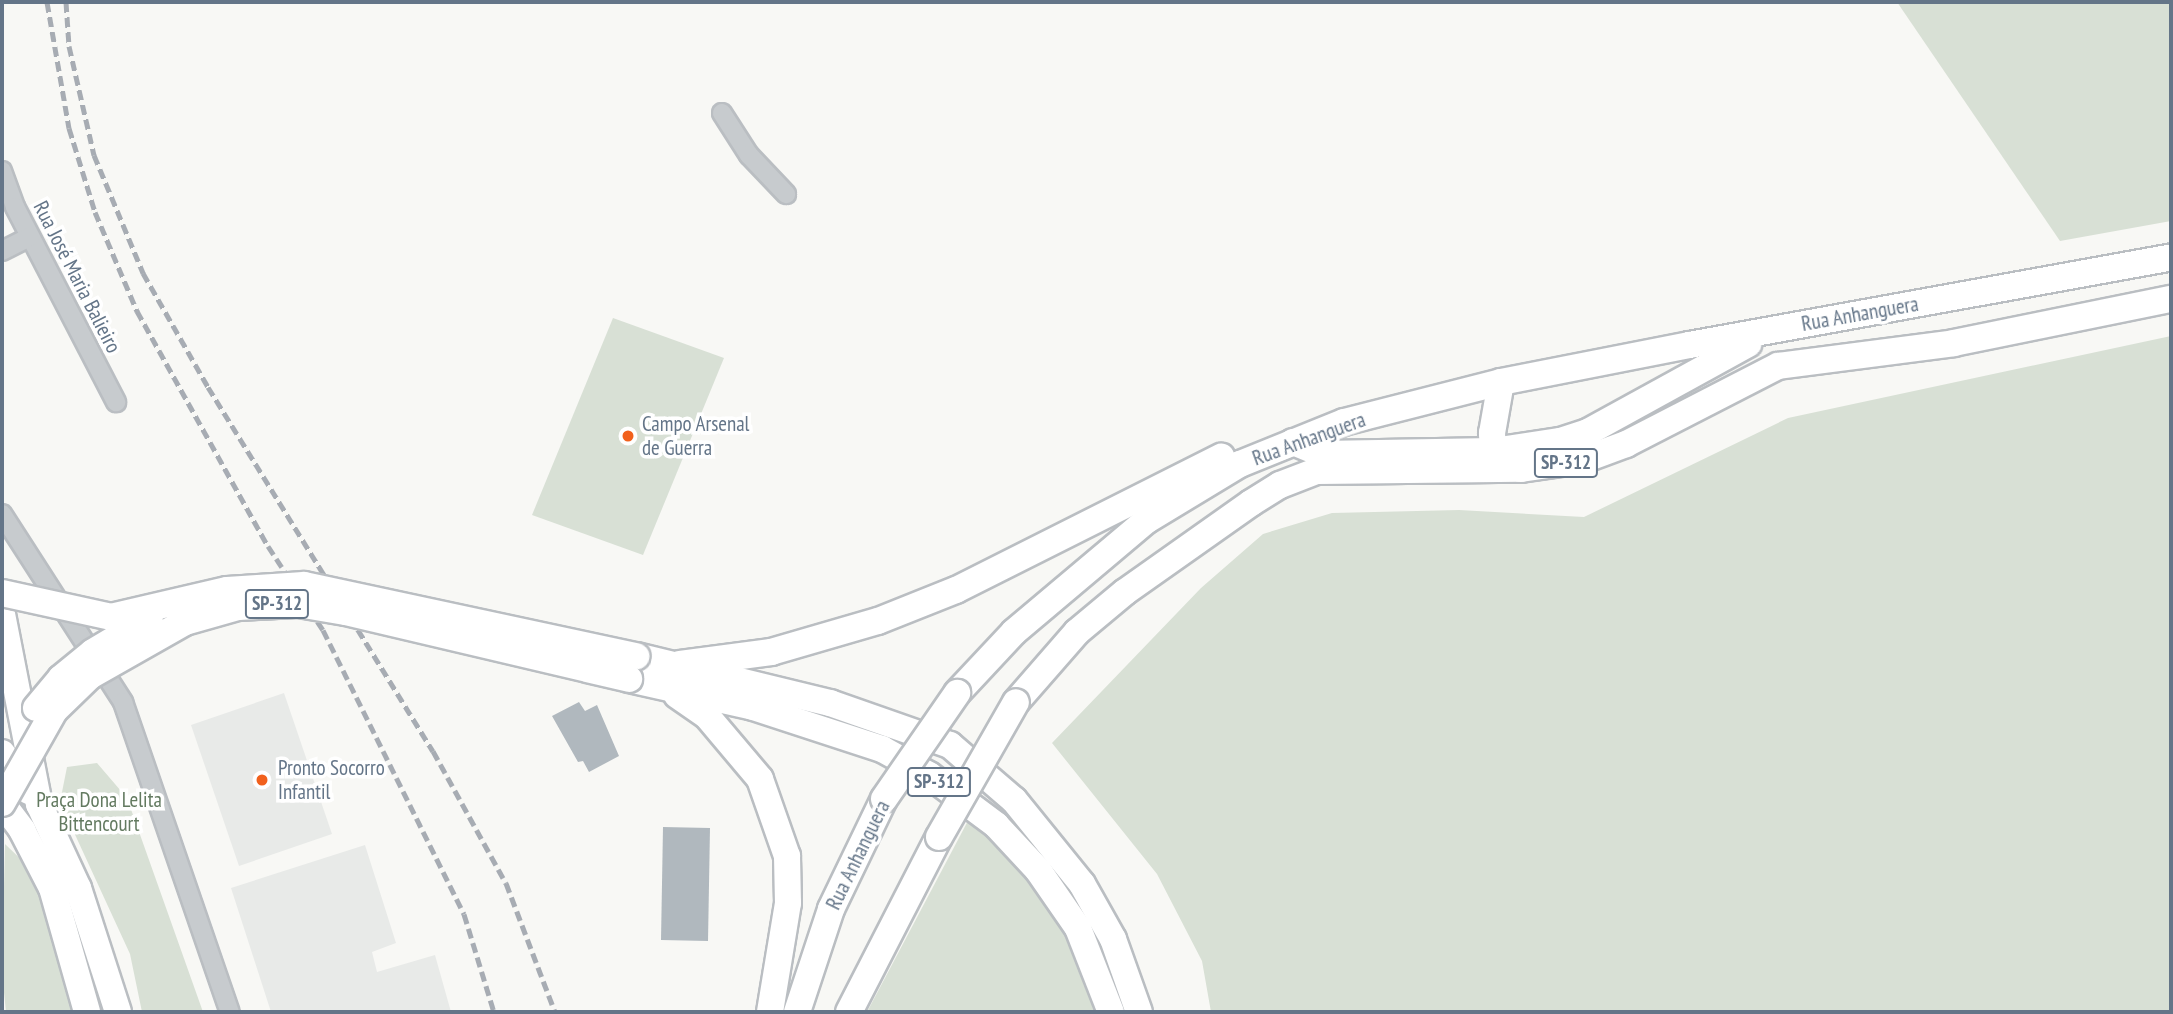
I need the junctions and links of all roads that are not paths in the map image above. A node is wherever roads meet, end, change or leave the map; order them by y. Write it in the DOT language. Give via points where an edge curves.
graph roads {
  1 [pos="722,113"];
  2 [pos="2,171"];
  3 [pos="786,194"];
  4 [pos="30,237"];
  5 [pos="2,251"];
  6 [pos="2171,257"];
  7 [pos="2171,299"];
  8 [pos="1824,321"];
  9 [pos="1501,382"];
  10 [pos="116,402"];
  11 [pos="1344,422"];
  12 [pos="1293,442"];
  13 [pos="1493,452"];
  14 [pos="1521,469"];
  15 [pos="2,514"];
  16 [pos="2,593"];
  17 [pos="173,605"];
  18 [pos="2,614"];
  19 [pos="680,664"];
  20 [pos="632,668"];
  21 [pos="664,686"];
  22 [pos="2,753"];
  23 [pos="2,764"];
  24 [pos="2,803"];
  25 [pos="39,804"];
  26 [pos="87,1012"];
  27 [pos="118,1012"];
  28 [pos="230,1012"];
  29 [pos="770,1012"];
  30 [pos="797,1012"];
  31 [pos="849,1012"];
  32 [pos="1111,1012"];
  33 [pos="1139,1012"];
  1 -- 3 [label="street" via="749,155"];
  2 -- 4 [label="street, Rua José Maria Balieiro"];
  4 -- 5 [label="street"];
  4 -- 10 [label="street, Rua José Maria Balieiro"];
  6 -- 8 [label="main road, Rua Anhanguera / SP-312"];
  7 -- 14 [label="main road, Rua Anhanguera / SP-312" via="1954,343 1778,366 1604,453"];
  8 -- 9 [label="main road, Rua Anhanguera / SP-312"];
  8 -- 13 [label="main road" via="1730,351 1588,432 1536,447"];
  9 -- 11 [label="main road, Rua Anhanguera / SP-312"];
  9 -- 13 [label="main road" via="1494,404"];
  11 -- 12 [label="main road, Rua Anhanguera"];
  11 -- 19 [label="main road, SP-312" via="1193,469 1012,563 877,621 771,652"];
  12 -- 13 [label="main road" via="1321,454"];
  12 -- 30 [label="main road, Rua Anhanguera, bridge" via="1187,493 1106,550 1014,632 957,693 884,800 831,909"];
  13 -- 14 [label="main road"];
  14 -- 31 [label="main road, Rua Anhanguera / SP-312, bridge" via="1317,471 1280,485 1116,599 1077,632 1016,702 939,837"];
  15 -- 28 [label="street" via="123,702"];
  16 -- 17 [label="main road, SP-312, bridge" via="111,617"];
  17 -- 20 [label="main road, SP-312, bridge" via="227,590 304,585"];
  17 -- 23 [label="main road, bridge" via="126,630 61,678 36,708"];
  18 -- 25 [label="main road"];
  19 -- 20 [label="main road, SP-312"];
  19 -- 33 [label="main road" via="830,704 950,745 1014,800 1082,884 1113,939"];
  20 -- 21 [label="main road, SP-312"];
  20 -- 24 [label="main road, SP-312, bridge" via="298,604 238,607 185,622 90,676 54,711"];
  21 -- 29 [label="main road" via="707,716 737,747 760,779 774,811 787,856 788,903"];
  21 -- 32 [label="main road, SP-312" via="753,707 882,749 929,775 996,825 1038,870 1078,928"];
  22 -- 25 [label="main road"];
  24 -- 26 [label="main road, SP-312" via="22,830 52,888"];
  25 -- 27 [label="main road" via="78,888"];
}
